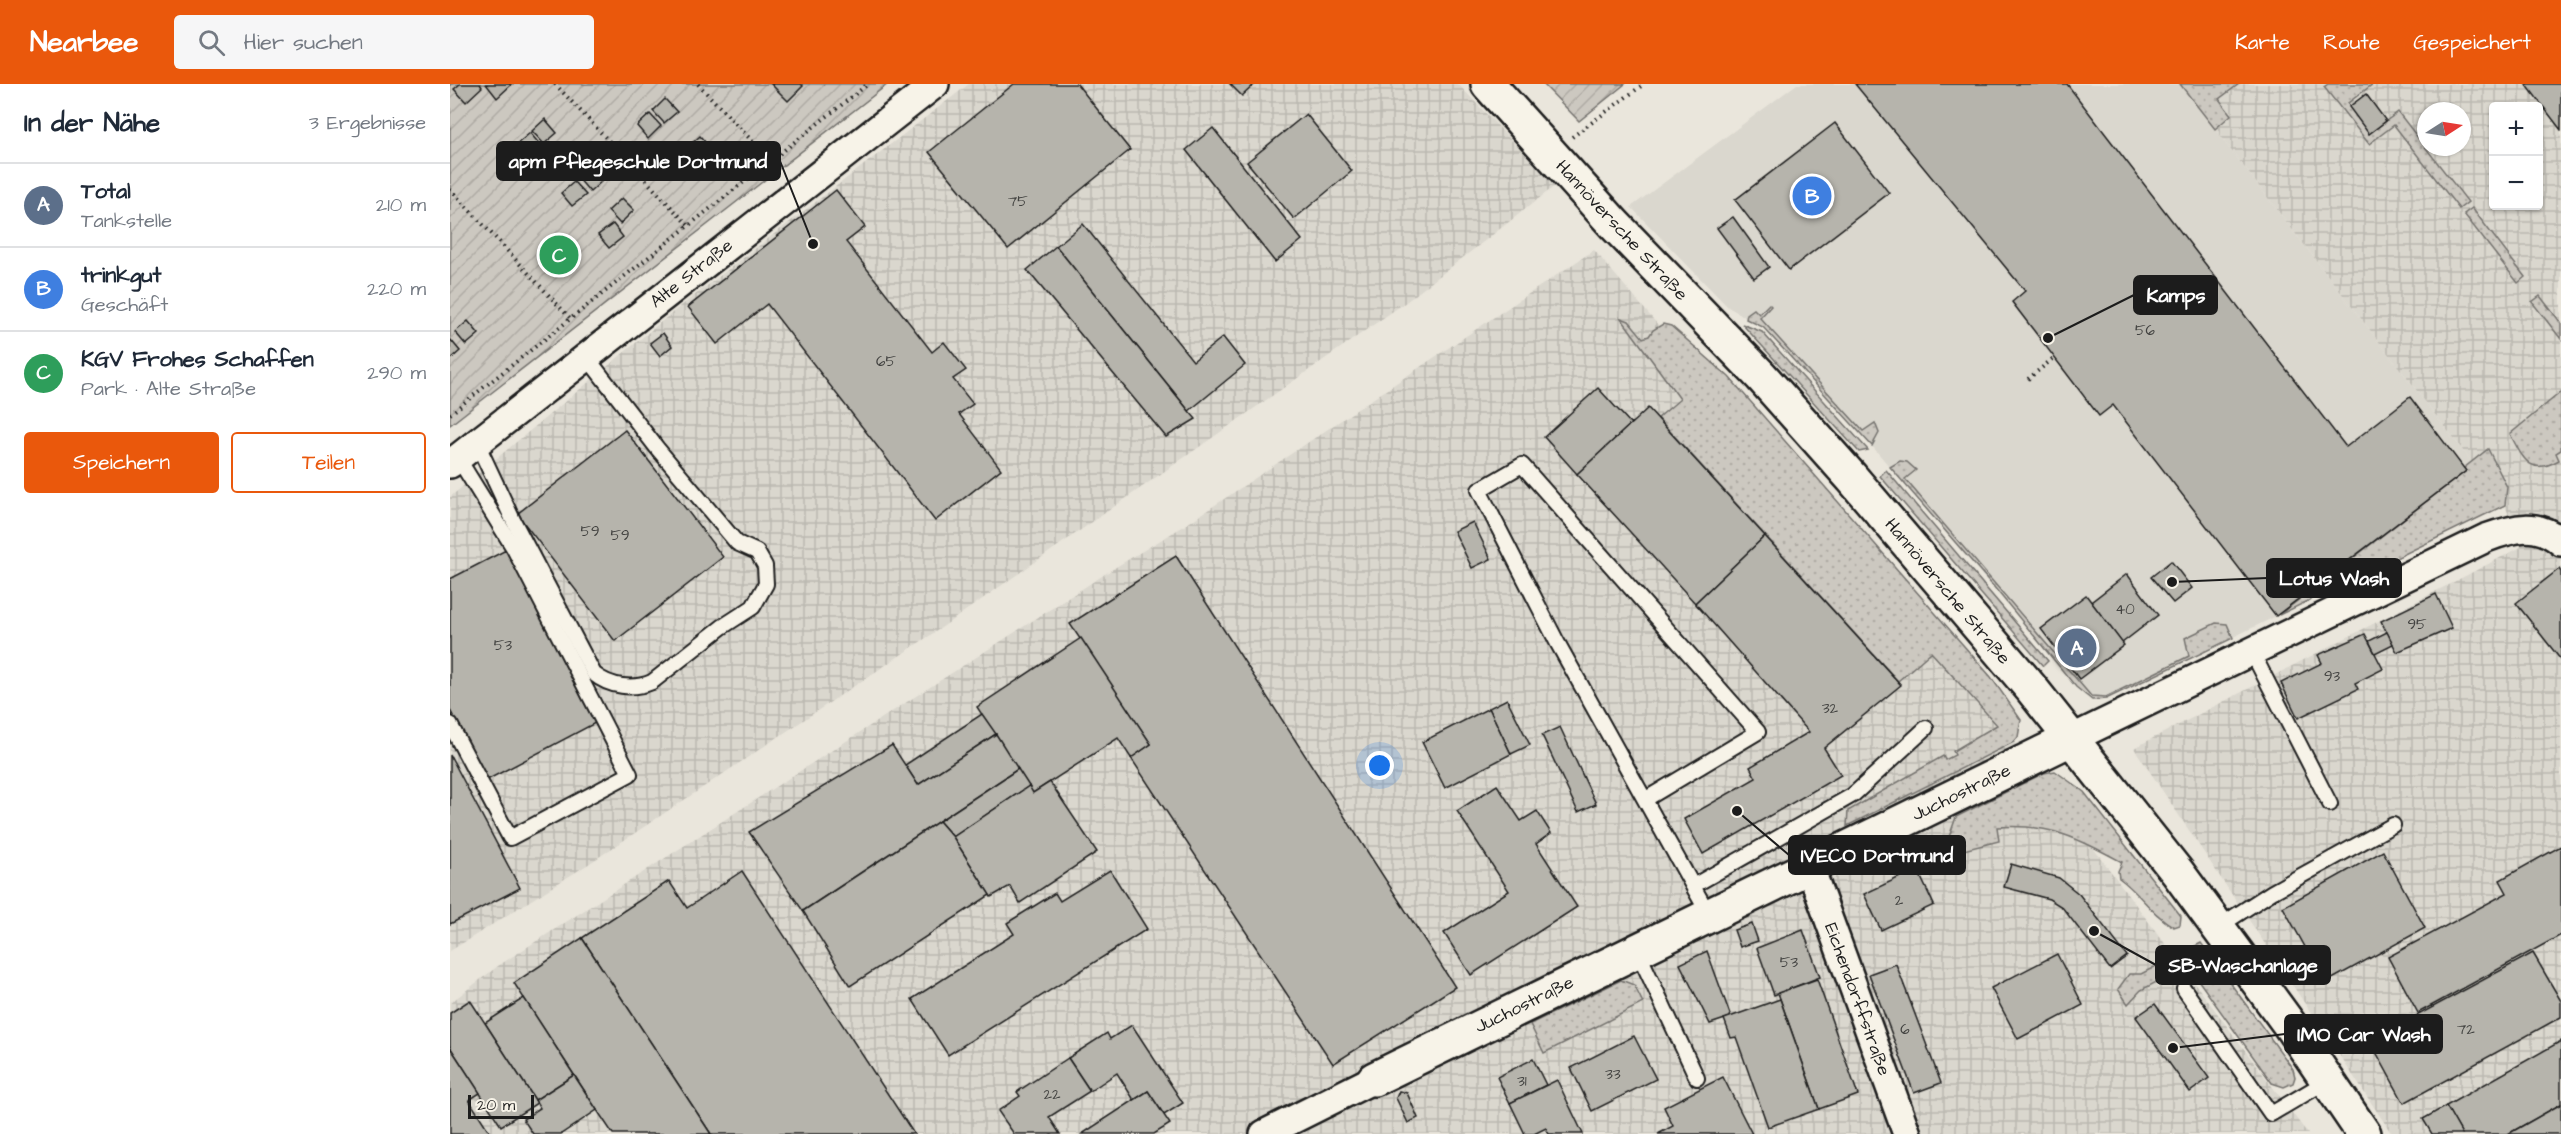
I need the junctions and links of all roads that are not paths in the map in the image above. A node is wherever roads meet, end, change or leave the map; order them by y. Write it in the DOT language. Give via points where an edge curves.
graph roads {
  1 [pos="935,84"];
  2 [pos="1488,84"];
  3 [pos="586,356"];
  4 [pos="462,455"];
  5 [pos="2561,542"];
  6 [pos="2253,652"];
  7 [pos="450,724"];
  8 [pos="1926,728"];
  9 [pos="2071,739"];
  10 [pos="1646,799"];
  11 [pos="2330,804"];
  12 [pos="2393,825"];
  13 [pos="1809,865"];
  14 [pos="1693,886"];
  15 [pos="1709,915"];
  16 [pos="2218,927"];
  17 [pos="1637,950"];
  18 [pos="2184,989"];
  19 [pos="1697,1078"];
  20 [pos="1374,1079"];
  21 [pos="2327,1081"];
  22 [pos="1264,1134"];
  23 [pos="1907,1134"];
  24 [pos="2364,1134"];
  1 -- 3 [label="street, Alte Straße"];
  2 -- 9 [label="main road, Hannöversche Straße" via="1620,231 1761,376 1852,477"];
  3 -- 4 [label="street, Alte Straße"];
  3 -- 4 [label="lane" via="737,543 757,552 765,566 766,584 745,614 722,627 652,682 627,687 603,681 594,674 524,541"];
  4 -- 7 [label="lane" via="630,774 510,838"];
  5 -- 6 [label="street, Juchostraße" via="2551,533 2533,527 2514,528"];
  6 -- 9 [label="street, Juchostraße"];
  6 -- 11 [label="lane"];
  8 -- 14 [label="lane" via="1853,795"];
  9 -- 13 [label="main road, Juchostraße"];
  9 -- 16 [label="main road, Hannöversche Straße"];
  10 -- 10 [label="lane" via="1557,642 1479,490 1522,465 1758,732"];
  10 -- 14 [label="lane"];
  12 -- 16 [label="lane" via="2272,892"];
  13 -- 15 [label="main road, Juchostraße"];
  13 -- 23 [label="street, Eichendorffstraße"];
  14 -- 15 [label="lane"];
  15 -- 17 [label="main road, Juchostraße"];
  16 -- 21 [label="main road, Hannöversche Straße"];
  17 -- 19 [label="lane"];
  17 -- 20 [label="main road, Juchostraße"];
  18 -- 21 [label="lane" via="2271,1114"];
  20 -- 22 [label="street, Juchostraße"];
  21 -- 24 [label="main road, Hannöversche Straße"];
}
